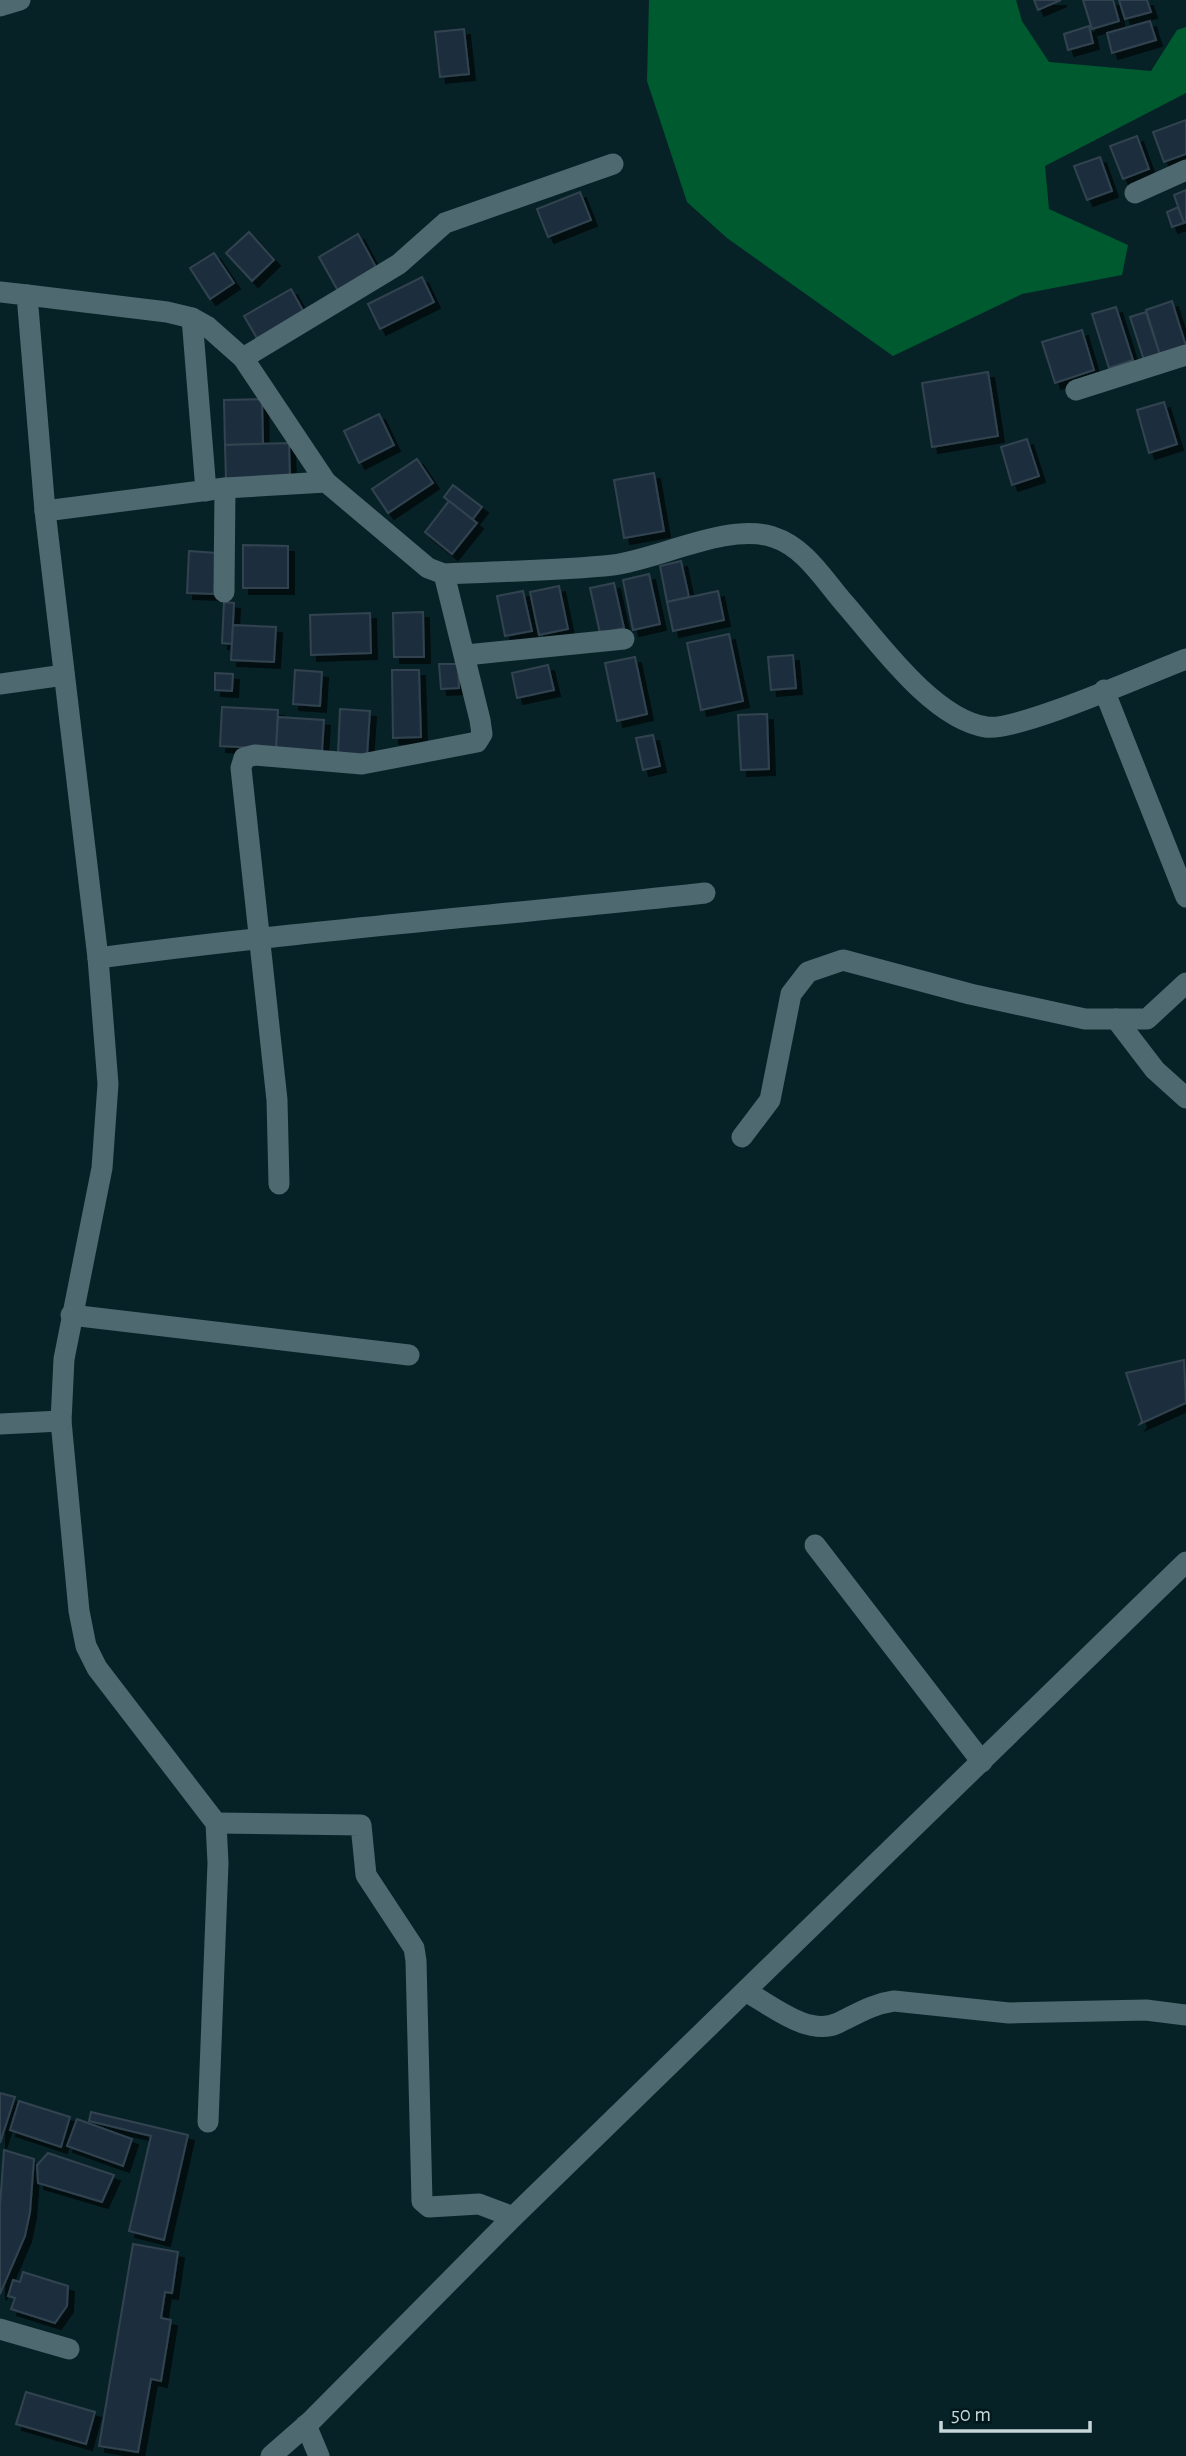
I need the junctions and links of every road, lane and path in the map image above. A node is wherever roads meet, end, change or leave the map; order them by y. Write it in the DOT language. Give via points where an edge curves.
graph roads {
  1 [pos="20,0"];
  2 [pos="0,6"];
  3 [pos="613,164"];
  4 [pos="1186,170"];
  5 [pos="1135,193"];
  6 [pos="0,292"];
  7 [pos="27,295"];
  8 [pos="192,318"];
  9 [pos="1186,355"];
  10 [pos="243,358"];
  11 [pos="1076,390"];
  12 [pos="326,482"];
  13 [pos="215,489"];
  14 [pos="46,511"];
  15 [pos="444,574"];
  16 [pos="224,592"];
  17 [pos="624,639"];
  18 [pos="466,655"];
  19 [pos="1186,659"];
  20 [pos="64,675"];
  21 [pos="0,684"];
  22 [pos="1104,690"];
  23 [pos="705,892"];
  24 [pos="1186,897"];
  25 [pos="260,936"];
  26 [pos="98,958"];
  27 [pos="1186,983"];
  28 [pos="1116,1019"];
  29 [pos="1186,1098"];
  30 [pos="742,1137"];
  31 [pos="279,1184"];
  32 [pos="71,1315"];
  33 [pos="410,1355"];
  34 [pos="61,1421"];
  35 [pos="0,1424"];
  36 [pos="816,1545"];
  37 [pos="1186,1562"];
  38 [pos="982,1762"];
  39 [pos="216,1823"];
  40 [pos="747,1992"];
  41 [pos="1186,2015"];
  42 [pos="208,2122"];
  43 [pos="513,2217"];
  44 [pos="0,2329"];
  45 [pos="69,2349"];
  46 [pos="306,2425"];
  47 [pos="271,2456"];
  48 [pos="319,2456"];
  1 -- 2 [label="street"];
  3 -- 10 [label="street" via="445,223 399,264"];
  4 -- 5 [label="street"];
  6 -- 7 [label="street"];
  7 -- 8 [label="street"];
  7 -- 14 [label="street"];
  8 -- 10 [label="street"];
  8 -- 13 [label="street"];
  9 -- 11 [label="street"];
  10 -- 12 [label="street"];
  12 -- 13 [label="street"];
  12 -- 15 [label="street" via="428,568"];
  13 -- 14 [label="street"];
  13 -- 16 [label="street"];
  14 -- 20 [label="street"];
  15 -- 18 [label="street"];
  15 -- 22 [label="street" via="614,565 720,536 771,536 796,547 887,653 955,716 988,727 1029,719"];
  17 -- 18 [label="street"];
  18 -- 25 [label="street" via="482,734 477,742 362,764 255,755 244,758 240,779"];
  19 -- 22 [label="street"];
  20 -- 21 [label="street"];
  20 -- 26 [label="street"];
  22 -- 24 [label="street"];
  23 -- 25 [label="street"];
  25 -- 26 [label="street"];
  25 -- 31 [label="street" via="277,1100"];
  26 -- 32 [label="street" via="108,1084 106,1135"];
  27 -- 28 [label="street" via="1147,1019"];
  28 -- 29 [label="street" via="1155,1070"];
  28 -- 30 [label="street" via="1085,1019 844,960 808,972 792,994 770,1100"];
  32 -- 33 [label="street"];
  32 -- 34 [label="street"];
  34 -- 35 [label="street"];
  34 -- 39 [label="street" via="86,1646 110,1686"];
  36 -- 38 [label="street"];
  37 -- 38 [label="street"];
  38 -- 40 [label="street"];
  39 -- 42 [label="street"];
  39 -- 43 [label="street" via="361,1825 366,1875 414,1948 422,2201 429,2207 479,2204"];
  40 -- 41 [label="street" via="820,2028 878,2003 894,2001 1009,2013 1146,2010"];
  40 -- 43 [label="street"];
  43 -- 46 [label="street"];
  44 -- 45 [label="street"];
  46 -- 47 [label="street"];
  46 -- 48 [label="street"];
}
